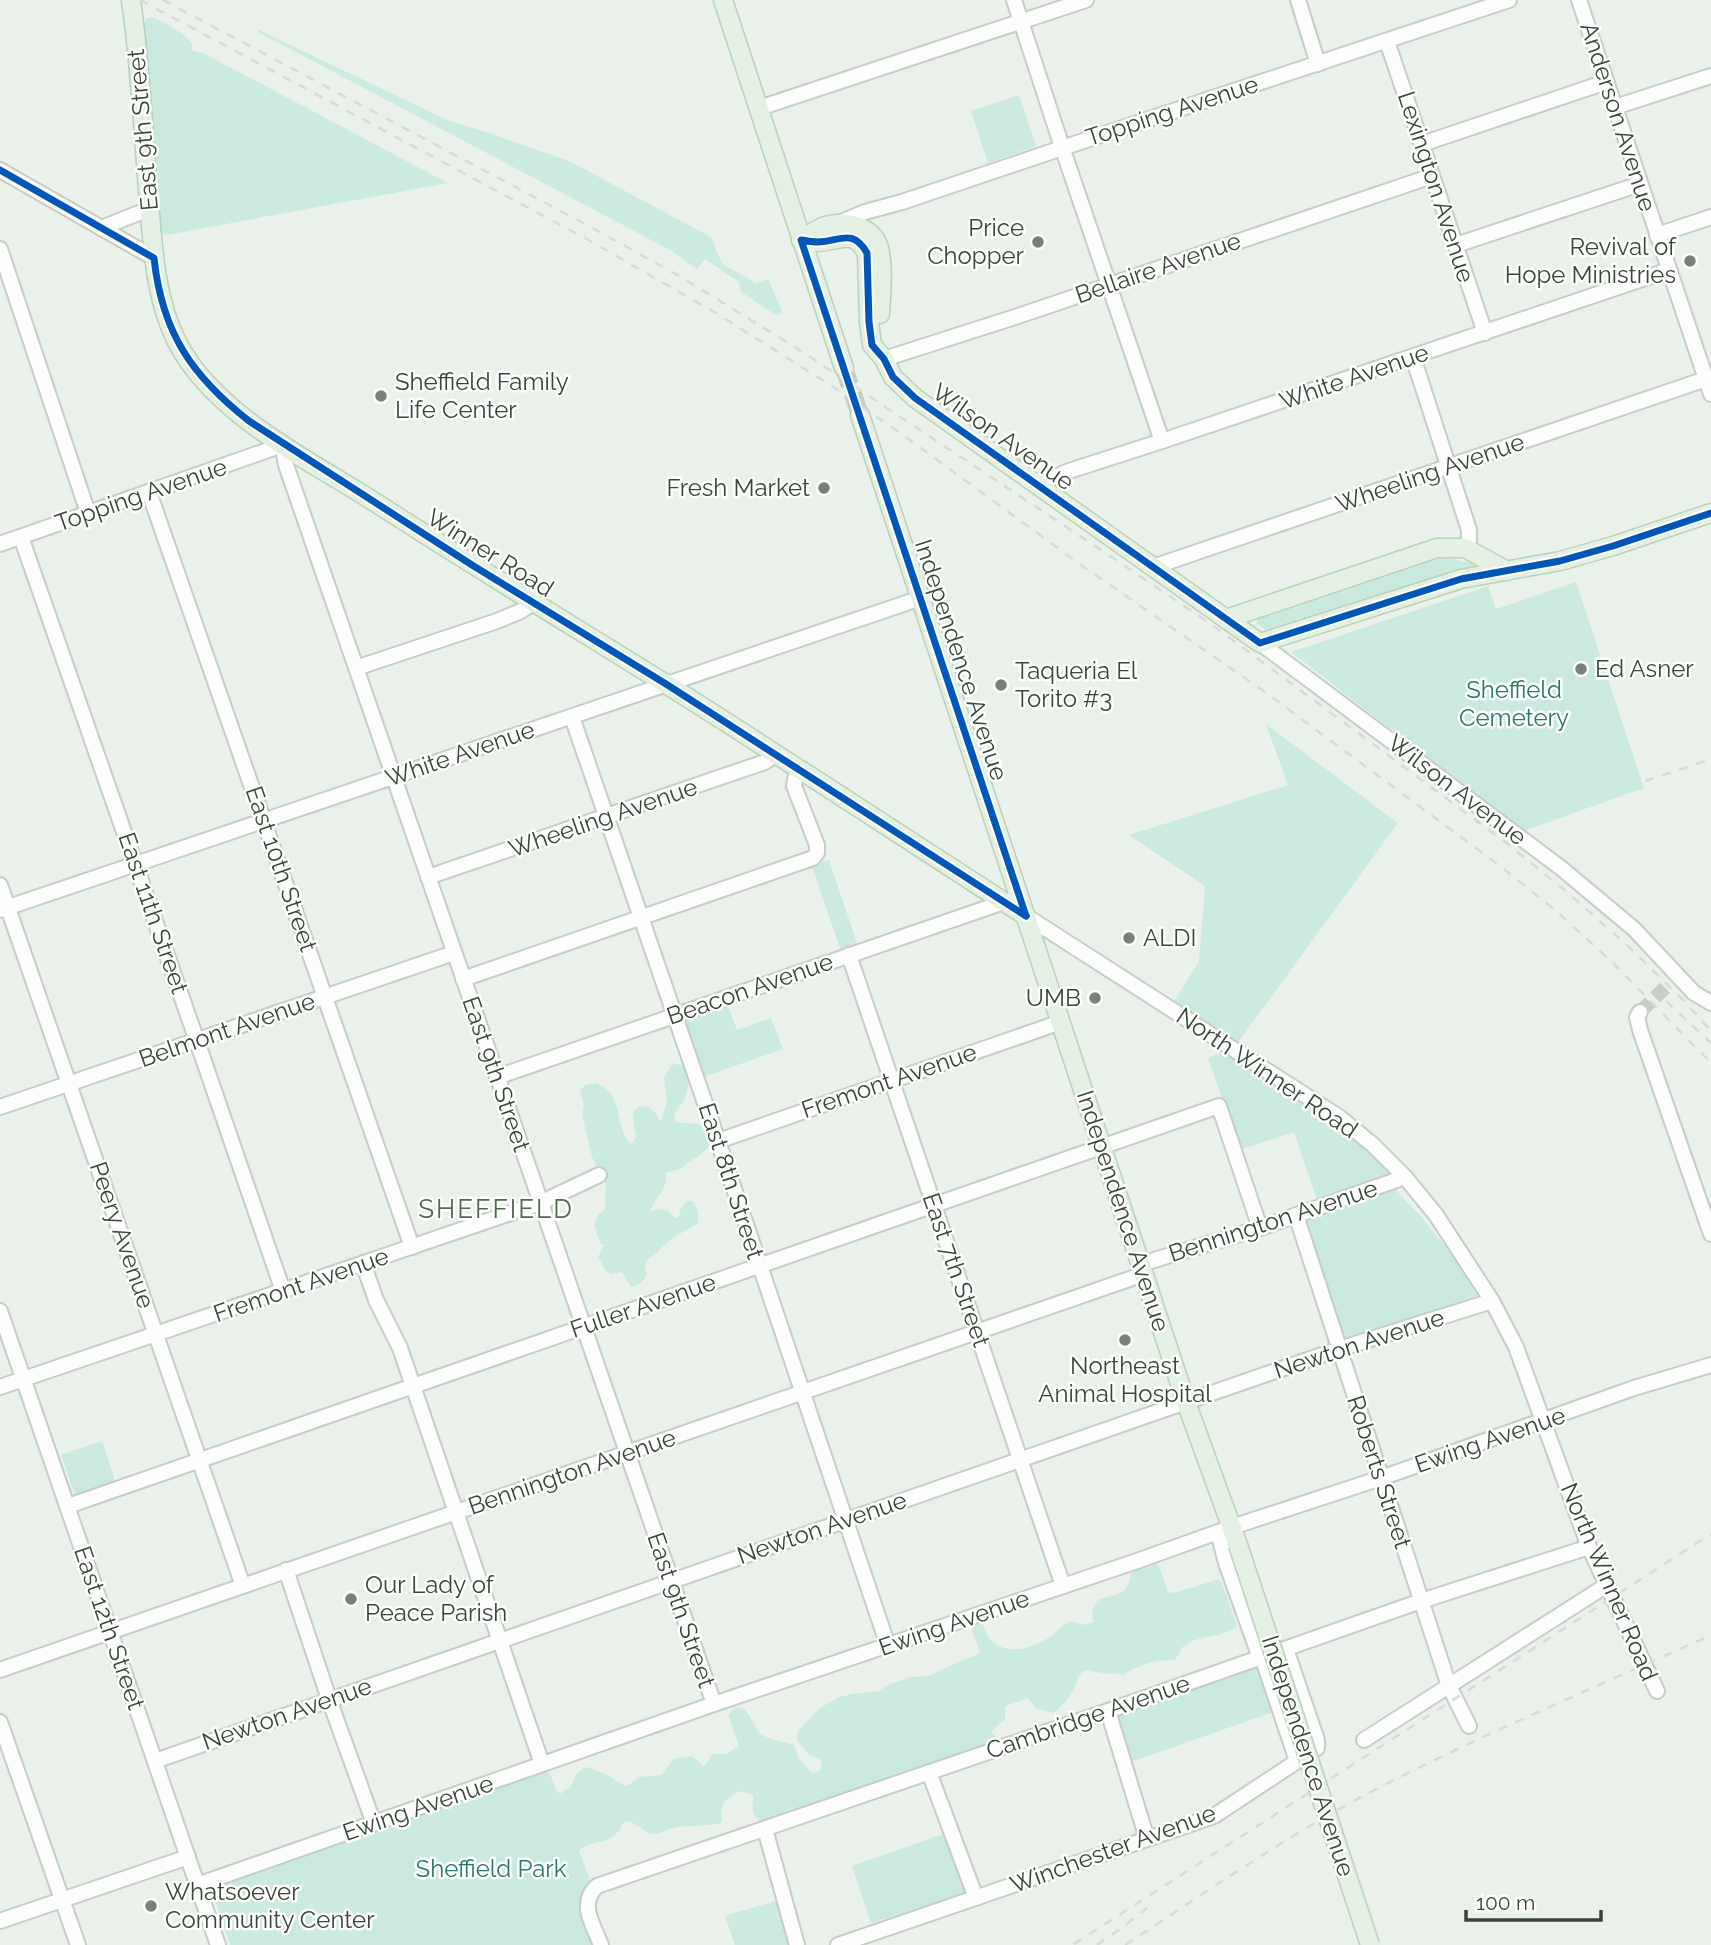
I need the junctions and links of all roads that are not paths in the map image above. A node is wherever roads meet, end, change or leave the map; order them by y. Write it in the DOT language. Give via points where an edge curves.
graph roads {
  1 [pos="723,0"];
  2 [pos="1014,0"];
  3 [pos="1086,0"];
  4 [pos="1298,0"];
  5 [pos="1509,0"];
  6 [pos="1579,0"];
  7 [pos="131,1"];
  8 [pos="1021,21"];
  9 [pos="1387,41"];
  10 [pos="1318,64"];
  11 [pos="1711,76"];
  12 [pos="1606,82"];
  13 [pos="1615,107"];
  14 [pos="760,108"];
  15 [pos="1422,144"];
  16 [pos="1062,148"];
  17 [pos="0,170"];
  18 [pos="1432,176"];
  19 [pos="1640,184"];
  20 [pos="149,209"];
  21 [pos="1711,217"];
  22 [pos="836,224"];
  23 [pos="101,228"];
  24 [pos="1657,235"];
  25 [pos="802,240"];
  26 [pos="1456,245"];
  27 [pos="1,256"];
  28 [pos="154,258"];
  29 [pos="1669,270"];
  30 [pos="1109,284"];
  31 [pos="1485,332"];
  32 [pos="1413,357"];
  33 [pos="884,359"];
  34 [pos="1705,359"];
  35 [pos="844,368"];
  36 [pos="1706,379"];
  37 [pos="1711,394"];
  38 [pos="860,415"];
  39 [pos="1162,441"];
  40 [pos="282,443"];
  41 [pos="1449,466"];
  42 [pos="1042,488"];
  43 [pos="149,492"];
  44 [pos="88,513"];
  45 [pos="1711,513"];
  46 [pos="21,537"];
  47 [pos="0,544"];
  48 [pos="1465,548"];
  49 [pos="1153,567"];
  50 [pos="1507,570"];
  51 [pos="920,598"];
  52 [pos="533,603"];
  53 [pos="1226,619"];
  54 [pos="1260,643"];
  55 [pos="356,667"];
  56 [pos="666,684"];
  57 [pos="572,717"];
  58 [pos="776,754"];
  59 [pos="796,769"];
  60 [pos="393,776"];
  61 [pos="605,817"];
  62 [pos="264,822"];
  63 [pos="136,864"];
  64 [pos="428,877"];
  65 [pos="0,885"];
  66 [pos="1004,902"];
  67 [pos="4,909"];
  68 [pos="1026,916"];
  69 [pos="640,918"];
  70 [pos="454,953"];
  71 [pos="849,955"];
  72 [pos="463,979"];
  73 [pos="325,997"];
  74 [pos="1711,1003"];
  75 [pos="1640,1012"];
  76 [pos="674,1015"];
  77 [pos="1061,1022"];
  78 [pos="197,1041"];
  79 [pos="497,1077"];
  80 [pos="892,1080"];
  81 [pos="69,1084"];
  82 [pos="0,1107"];
  83 [pos="718,1141"];
  84 [pos="1101,1147"];
  85 [pos="599,1175"];
  86 [pos="1405,1177"];
  87 [pos="540,1203"];
  88 [pos="934,1205"];
  89 [pos="1296,1215"];
  90 [pos="1259,1228"];
  91 [pos="1711,1234"];
  92 [pos="412,1247"];
  93 [pos="363,1263"];
  94 [pos="759,1266"];
  95 [pos="1142,1269"];
  96 [pos="283,1291"];
  97 [pos="1492,1301"];
  98 [pos="0,1311"];
  99 [pos="583,1327"];
  100 [pos="977,1333"];
  101 [pos="156,1334"];
  102 [pos="1339,1349"];
  103 [pos="1711,1365"];
  104 [pos="23,1379"];
  105 [pos="414,1385"];
  106 [pos="0,1387"];
  107 [pos="803,1393"];
  108 [pos="1186,1402"];
  109 [pos="1544,1421"];
  110 [pos="627,1453"];
  111 [pos="1020,1459"];
  112 [pos="200,1460"];
  113 [pos="1381,1478"];
  114 [pos="68,1506"];
  115 [pos="456,1512"];
  116 [pos="846,1519"];
  117 [pos="1232,1527"];
  118 [pos="1589,1547"];
  119 [pos="286,1570"];
  120 [pos="671,1581"];
  121 [pos="1607,1585"];
  122 [pos="243,1586"];
  123 [pos="1063,1586"];
  124 [pos="1420,1601"];
  125 [pos="111,1632"];
  126 [pos="500,1640"];
  127 [pos="888,1646"];
  128 [pos="1286,1648"];
  129 [pos="1261,1658"];
  130 [pos="0,1670"];
  131 [pos="1449,1686"];
  132 [pos="1657,1691"];
  133 [pos="330,1699"];
  134 [pos="714,1704"];
  135 [pos="1108,1711"];
  136 [pos="0,1722"];
  137 [pos="1469,1726"];
  138 [pos="1364,1740"];
  139 [pos="155,1761"];
  140 [pos="1297,1761"];
  141 [pos="542,1764"];
  142 [pos="929,1772"];
  143 [pos="374,1824"];
  144 [pos="765,1829"];
  145 [pos="1147,1839"];
  146 [pos="188,1857"];
  147 [pos="197,1885"];
  148 [pos="976,1898"];
  149 [pos="63,1900"];
  150 [pos="0,1921"];
  151 [pos="78,1945"];
  152 [pos="218,1945"];
  153 [pos="601,1945"];
  154 [pos="797,1945"];
  155 [pos="838,1945"];
  156 [pos="1370,1945"];
  1 -- 14 [label="main road"];
  2 -- 8 [label="street"];
  3 -- 8 [label="street"];
  4 -- 10 [label="street"];
  5 -- 9 [label="street, Topping Avenue"];
  6 -- 12 [label="street, Anderson Avenue"];
  7 -- 20 [label="main road, East 9th Street"];
  8 -- 14 [label="street"];
  8 -- 16 [label="street"];
  9 -- 10 [label="street, Topping Avenue"];
  9 -- 15 [label="street, Lexington Avenue"];
  10 -- 16 [label="street, Topping Avenue"];
  11 -- 13 [label="street"];
  12 -- 13 [label="street, Anderson Avenue"];
  12 -- 15 [label="street"];
  13 -- 19 [label="street, Anderson Avenue"];
  14 -- 25 [label="main road"];
  15 -- 18 [label="street, Lexington Avenue"];
  16 -- 22 [label="street, Topping Avenue"];
  16 -- 30 [label="street"];
  17 -- 23 [label="street"];
  18 -- 26 [label="street, Lexington Avenue"];
  18 -- 30 [label="street, Bellaire Avenue"];
  19 -- 24 [label="street, Anderson Avenue"];
  19 -- 26 [label="street"];
  20 -- 23 [label="street"];
  20 -- 28 [label="main road, East 9th Street"];
  21 -- 24 [label="street"];
  22 -- 25 [label="main road"];
  22 -- 33 [label="main road, Wilson Avenue" via="859,227 879,246"];
  23 -- 28 [label="street"];
  24 -- 29 [label="street, Anderson Avenue"];
  25 -- 33 [label="main road, Wilson Avenue" via="844,237 862,244 867,253 872,345"];
  25 -- 35 [label="main road"];
  26 -- 31 [label="street, Lexington Avenue"];
  27 -- 44 [label="street"];
  28 -- 40 [label="main road, Winner Road" via="164,308 186,358 224,402"];
  29 -- 31 [label="street, White Avenue"];
  29 -- 34 [label="street, Anderson Avenue"];
  30 -- 33 [label="street, Bellaire Avenue"];
  30 -- 39 [label="street"];
  31 -- 32 [label="street, White Avenue"];
  32 -- 39 [label="street, White Avenue"];
  32 -- 41 [label="street"];
  33 -- 42 [label="main road, Wilson Avenue" via="893,377 915,398"];
  34 -- 36 [label="street, Anderson Avenue"];
  36 -- 37 [label="street, Anderson Avenue"];
  36 -- 41 [label="street, Wheeling Avenue"];
  38 -- 51 [label="main road, Independence Avenue"];
  39 -- 42 [label="street, White Avenue" via="1069,471"];
  40 -- 43 [label="street, Topping Avenue"];
  40 -- 52 [label="main road, Winner Road"];
  40 -- 55 [label="street, East 9th Street"];
  41 -- 48 [label="street" via="1469,530"];
  41 -- 49 [label="street, Wheeling Avenue"];
  42 -- 49 [label="main road, Wilson Avenue"];
  43 -- 44 [label="street, Topping Avenue"];
  43 -- 62 [label="street, East 10th Street"];
  44 -- 46 [label="street, Topping Avenue"];
  45 -- 50 [label="main road" via="1560,561"];
  46 -- 47 [label="street, Topping Avenue"];
  46 -- 63 [label="street, East 11th Street"];
  48 -- 50 [label="main road"];
  48 -- 53 [label="main road" via="1417,553"];
  49 -- 53 [label="main road, Wilson Avenue"];
  50 -- 54 [label="main road" via="1461,579"];
  51 -- 56 [label="street, White Avenue"];
  51 -- 68 [label="main road, Independence Avenue"];
  52 -- 55 [label="street" via="497,621"];
  52 -- 56 [label="main road, Winner Road"];
  53 -- 54 [label="main road, Wilson Avenue"];
  54 -- 74 [label="street, Wilson Avenue" via="1561,868 1634,929 1674,980"];
  55 -- 60 [label="street, East 9th Street"];
  56 -- 57 [label="street, White Avenue"];
  56 -- 58 [label="main road, Winner Road"];
  57 -- 60 [label="street, White Avenue"];
  57 -- 61 [label="street, East 8th Street"];
  58 -- 59 [label="main road, Winner Road"];
  58 -- 61 [label="street, Wheeling Avenue" via="765,762"];
  59 -- 66 [label="main road, Winner Road"];
  59 -- 69 [label="street" via="794,786 817,845 813,858"];
  60 -- 62 [label="street, White Avenue"];
  60 -- 64 [label="street, East 9th Street"];
  61 -- 64 [label="street, Wheeling Avenue"];
  61 -- 69 [label="street, East 8th Street"];
  62 -- 63 [label="street, White Avenue"];
  62 -- 73 [label="street, East 10th Street"];
  63 -- 67 [label="street, White Avenue"];
  63 -- 78 [label="street, East 11th Street"];
  64 -- 70 [label="street, East 9th Street"];
  65 -- 67 [label="street, Peery Avenue"];
  66 -- 68 [label="main road, Winner Road"];
  66 -- 71 [label="street, Beacon Avenue"];
  67 -- 81 [label="street, Peery Avenue"];
  68 -- 77 [label="main road, Independence Avenue"];
  68 -- 86 [label="street, North Winner Road" via="1339,1117"];
  69 -- 72 [label="street"];
  69 -- 76 [label="street, East 8th Street"];
  70 -- 72 [label="street, East 9th Street"];
  70 -- 73 [label="street, Belmont Avenue"];
  71 -- 76 [label="street, Beacon Avenue"];
  71 -- 80 [label="street, East 7th Street"];
  72 -- 79 [label="street, East 9th Street"];
  73 -- 78 [label="street, Belmont Avenue"];
  73 -- 92 [label="street, East 10th Street"];
  75 -- 91 [label="street" via="1640,1030"];
  76 -- 79 [label="street, Beacon Avenue"];
  76 -- 83 [label="street, East 8th Street"];
  77 -- 80 [label="street, Fremont Avenue"];
  77 -- 84 [label="main road, Independence Avenue"];
  78 -- 81 [label="street, Belmont Avenue"];
  78 -- 96 [label="street, East 11th Street"];
  79 -- 87 [label="street, East 9th Street"];
  80 -- 83 [label="street, Fremont Avenue"];
  80 -- 88 [label="street, East 7th Street"];
  81 -- 82 [label="street, Belmont Avenue"];
  81 -- 101 [label="street, Peery Avenue"];
  83 -- 94 [label="street, East 8th Street"];
  84 -- 88 [label="street, Fuller Avenue"];
  84 -- 90 [label="street, Fuller Avenue" via="1219,1106"];
  84 -- 95 [label="main road, Independence Avenue"];
  85 -- 87 [label="street, Fremont Avenue"];
  86 -- 89 [label="street, Bennington Avenue"];
  86 -- 97 [label="street, North Winner Road"];
  87 -- 92 [label="street, Fremont Avenue"];
  87 -- 99 [label="street, East 9th Street"];
  88 -- 94 [label="street, Fuller Avenue"];
  88 -- 100 [label="street, East 7th Street"];
  89 -- 90 [label="street, Bennington Avenue"];
  89 -- 102 [label="street, Roberts Street"];
  90 -- 95 [label="street, Bennington Avenue"];
  92 -- 93 [label="street, Fremont Avenue"];
  93 -- 96 [label="street, Fremont Avenue"];
  93 -- 105 [label="street"];
  94 -- 99 [label="street, Fuller Avenue"];
  94 -- 107 [label="street, East 8th Street"];
  95 -- 100 [label="street, Bennington Avenue"];
  95 -- 108 [label="main road, Independence Avenue"];
  96 -- 101 [label="street, Fremont Avenue"];
  97 -- 102 [label="street, Newton Avenue"];
  97 -- 109 [label="street, North Winner Road" via="1516,1347"];
  98 -- 104 [label="street, East 12th Street"];
  99 -- 105 [label="street, Fuller Avenue"];
  99 -- 110 [label="street, East 9th Street"];
  100 -- 107 [label="street, Bennington Avenue"];
  100 -- 111 [label="street, East 7th Street"];
  101 -- 104 [label="street, Fremont Avenue"];
  101 -- 112 [label="street, Peery Avenue"];
  102 -- 108 [label="street, Newton Avenue"];
  102 -- 113 [label="street, Roberts Street"];
  103 -- 109 [label="street, Ewing Avenue"];
  104 -- 106 [label="street, Fremont Avenue"];
  104 -- 114 [label="street, East 12th Street"];
  105 -- 112 [label="street, Fuller Avenue"];
  105 -- 115 [label="street"];
  107 -- 110 [label="street, Bennington Avenue"];
  107 -- 116 [label="street, East 8th Street"];
  108 -- 111 [label="street, Newton Avenue"];
  108 -- 117 [label="main road, Independence Avenue"];
  109 -- 113 [label="street, Ewing Avenue"];
  109 -- 118 [label="street, North Winner Road"];
  110 -- 115 [label="street, Bennington Avenue"];
  110 -- 120 [label="street, East 9th Street"];
  111 -- 116 [label="street, Newton Avenue"];
  111 -- 123 [label="street, East 7th Street"];
  112 -- 114 [label="street, Fuller Avenue"];
  112 -- 122 [label="street, Peery Avenue"];
  113 -- 117 [label="street, Ewing Avenue"];
  113 -- 124 [label="street, Roberts Street"];
  114 -- 125 [label="street, East 12th Street"];
  115 -- 119 [label="street, Bennington Avenue"];
  115 -- 126 [label="street"];
  116 -- 120 [label="street, Newton Avenue"];
  116 -- 127 [label="street, East 8th Street"];
  117 -- 123 [label="street, Ewing Avenue"];
  117 -- 129 [label="street, Independence Avenue" via="1220,1540"];
  117 -- 156 [label="main road, Independence Avenue, bridge"];
  118 -- 121 [label="street, North Winner Road"];
  118 -- 124 [label="street, Cambridge Avenue"];
  119 -- 122 [label="street, Bennington Avenue"];
  119 -- 133 [label="street"];
  120 -- 126 [label="street, Newton Avenue"];
  120 -- 134 [label="street, East 9th Street"];
  121 -- 131 [label="street"];
  121 -- 132 [label="street, North Winner Road"];
  122 -- 125 [label="street, Bennington Avenue"];
  123 -- 127 [label="street, Ewing Avenue"];
  124 -- 128 [label="street, Cambridge Avenue"];
  124 -- 131 [label="street, Roberts Street"];
  125 -- 130 [label="street, Bennington Avenue"];
  125 -- 139 [label="street, East 12th Street"];
  126 -- 133 [label="street, Newton Avenue"];
  126 -- 141 [label="street"];
  127 -- 134 [label="street, Ewing Avenue"];
  128 -- 129 [label="street, Cambridge Avenue"];
  128 -- 140 [label="street, Winchester Avenue" via="1317,1740 1317,1748"];
  129 -- 135 [label="street, Cambridge Avenue"];
  129 -- 140 [label="street, Independence Avenue"];
  131 -- 137 [label="street, Roberts Street"];
  131 -- 138 [label="street"];
  133 -- 139 [label="street, Newton Avenue"];
  133 -- 143 [label="street"];
  134 -- 141 [label="street, Ewing Avenue"];
  135 -- 142 [label="street, Cambridge Avenue"];
  135 -- 145 [label="street"];
  136 -- 149 [label="street"];
  139 -- 146 [label="street, East 12th Street"];
  140 -- 145 [label="street, Winchester Avenue" via="1214,1816"];
  141 -- 143 [label="street, Ewing Avenue"];
  142 -- 144 [label="street, Cambridge Avenue"];
  142 -- 148 [label="street"];
  143 -- 147 [label="street, Ewing Avenue"];
  144 -- 153 [label="street, Cambridge Avenue" via="597,1886 590,1893 587,1909"];
  144 -- 154 [label="street"];
  145 -- 148 [label="street, Winchester Avenue"];
  146 -- 147 [label="street, East 12th Street"];
  146 -- 149 [label="street"];
  147 -- 152 [label="street, East 12th Street"];
  148 -- 155 [label="street, Winchester Avenue"];
  149 -- 150 [label="street"];
  149 -- 151 [label="street"];
}
